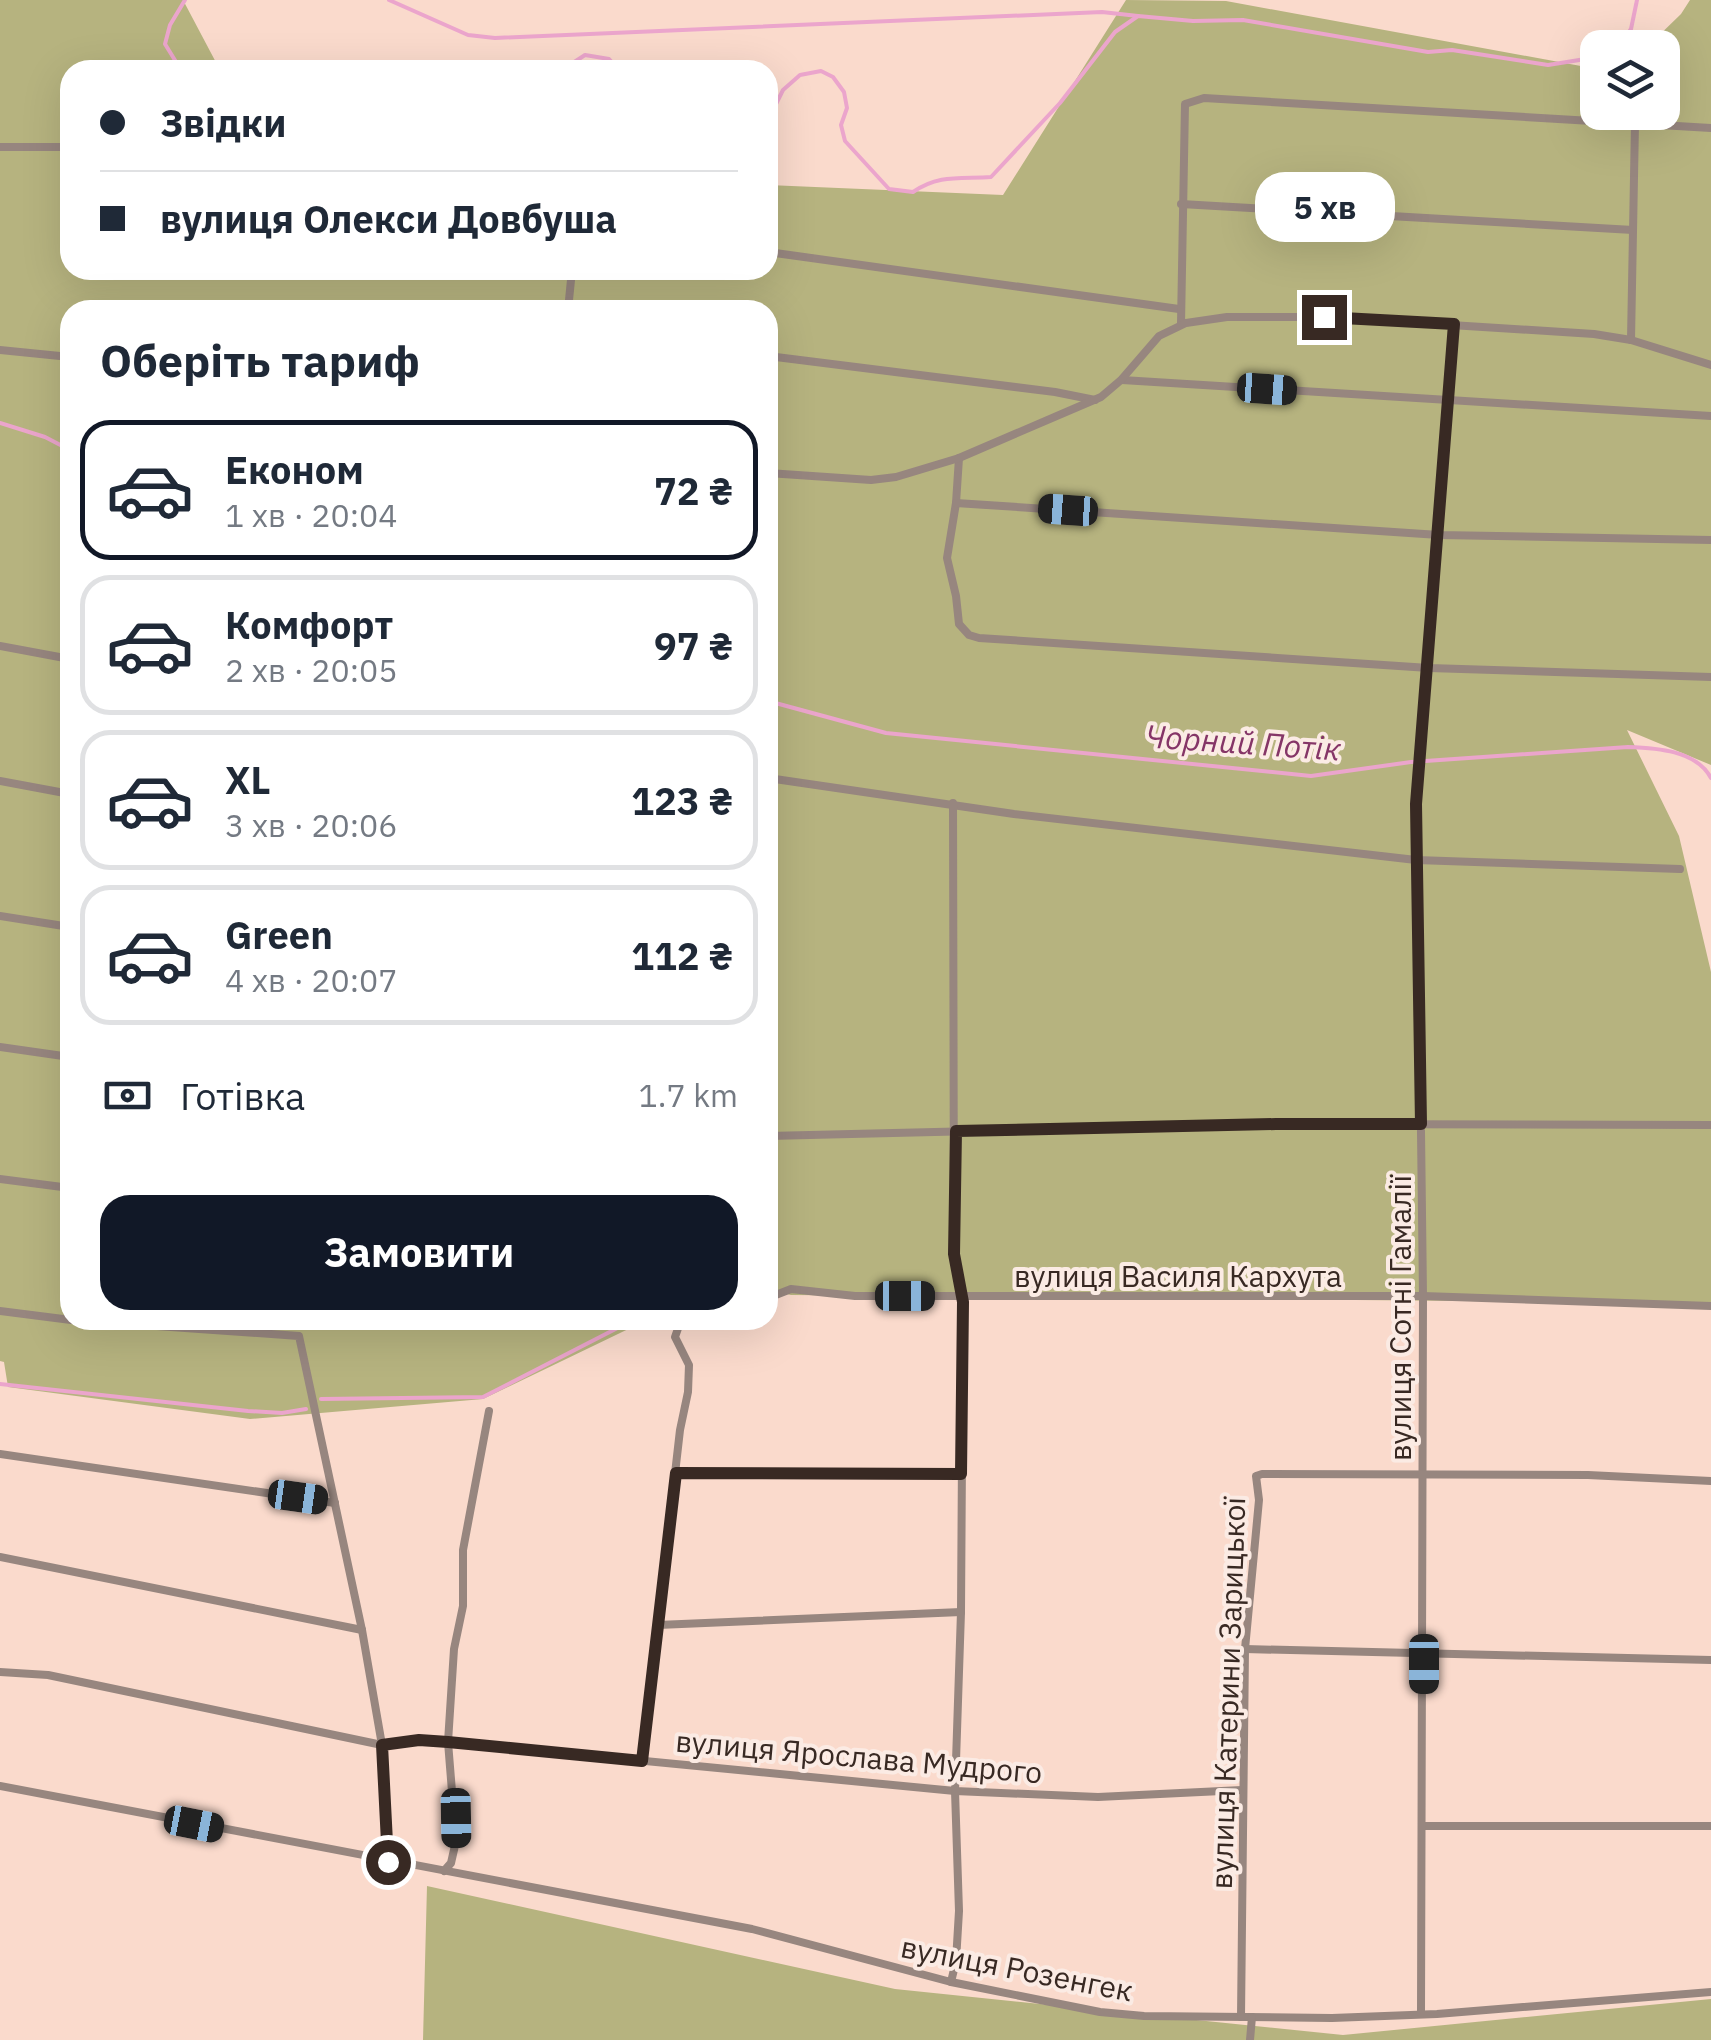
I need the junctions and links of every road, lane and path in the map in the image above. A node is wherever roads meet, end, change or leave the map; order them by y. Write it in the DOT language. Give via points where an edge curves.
graph roads {
  1 [pos="1580,120"];
  2 [pos="1680,126"];
  3 [pos="1711,128"];
  4 [pos="1634,130"];
  5 [pos="0,147"];
  6 [pos="60,147"];
  7 [pos="1181,204"];
  8 [pos="1633,230"];
  9 [pos="778,253"];
  10 [pos="1180,309"];
  11 [pos="1180,324"];
  12 [pos="1454,324"];
  13 [pos="1631,340"];
  14 [pos="0,350"];
  15 [pos="60,355"];
  16 [pos="778,357"];
  17 [pos="1711,365"];
  18 [pos="1121,380"];
  19 [pos="1096,400"];
  20 [pos="1449,401"];
  21 [pos="1711,416"];
  22 [pos="959,458"];
  23 [pos="778,474"];
  24 [pos="956,503"];
  25 [pos="1439,535"];
  26 [pos="1711,540"];
  27 [pos="0,646"];
  28 [pos="60,657"];
  29 [pos="1429,668"];
  30 [pos="1711,677"];
  31 [pos="778,779"];
  32 [pos="0,780"];
  33 [pos="60,792"];
  34 [pos="954,803"];
  35 [pos="1416,860"];
  36 [pos="1680,869"];
  37 [pos="0,916"];
  38 [pos="60,926"];
  39 [pos="0,1047"];
  40 [pos="60,1056"];
  41 [pos="1421,1124"];
  42 [pos="1711,1124"];
  43 [pos="956,1131"];
  44 [pos="778,1136"];
  45 [pos="0,1178"];
  46 [pos="60,1187"];
  47 [pos="778,1294"];
  48 [pos="962,1296"];
  49 [pos="1423,1296"];
  50 [pos="1711,1306"];
  51 [pos="0,1310"];
  52 [pos="60,1319"];
  53 [pos="213,1330"];
  54 [pos="678,1330"];
  55 [pos="489,1411"];
  56 [pos="0,1454"];
  57 [pos="676,1473"];
  58 [pos="961,1474"];
  59 [pos="1421,1476"];
  60 [pos="1711,1481"];
  61 [pos="335,1502"];
  62 [pos="0,1557"];
  63 [pos="962,1612"];
  64 [pos="658,1625"];
  65 [pos="362,1630"];
  66 [pos="1245,1649"];
  67 [pos="1424,1653"];
  68 [pos="1711,1660"];
  69 [pos="0,1672"];
  70 [pos="448,1742"];
  71 [pos="382,1745"];
  72 [pos="642,1761"];
  73 [pos="0,1786"];
  74 [pos="956,1790"];
  75 [pos="1242,1790"];
  76 [pos="1423,1826"];
  77 [pos="1711,1826"];
  78 [pos="388,1862"];
  79 [pos="444,1871"];
  80 [pos="951,1982"];
  81 [pos="1711,1992"];
  82 [pos="1420,2013"];
  83 [pos="1241,2017"];
  84 [pos="1252,2017"];
  85 [pos="1250,2040"];
  1 -- 7 [label="street" via="1204,98 1185,104"];
  2 -- 3 [label="street"];
  4 -- 8 [label="street"];
  5 -- 6 [label="street"];
  7 -- 8 [label="street"];
  7 -- 10 [label="street"];
  8 -- 13 [label="street"];
  9 -- 10 [label="street"];
  10 -- 11 [label="street"];
  11 -- 12 [label="street" via="1324,317"];
  11 -- 18 [label="street" via="1158,336"];
  12 -- 13 [label="street"];
  12 -- 20 [label="street, вулиця Сотні Гамалії"];
  13 -- 17 [label="street"];
  14 -- 15 [label="street"];
  16 -- 19 [label="street"];
  18 -- 19 [label="street"];
  18 -- 20 [label="street"];
  19 -- 22 [label="street"];
  20 -- 21 [label="street"];
  20 -- 25 [label="street, вулиця Сотні Гамалії"];
  22 -- 23 [label="street" via="871,480"];
  22 -- 24 [label="street"];
  24 -- 25 [label="street"];
  24 -- 29 [label="street" via="947,558 959,624 969,635"];
  25 -- 26 [label="street"];
  25 -- 29 [label="street, вулиця Сотні Гамалії"];
  27 -- 28 [label="street"];
  29 -- 30 [label="street"];
  29 -- 35 [label="street, вулиця Сотні Гамалії"];
  31 -- 34 [label="street"];
  32 -- 33 [label="street"];
  34 -- 35 [label="street"];
  34 -- 43 [label="street"];
  35 -- 36 [label="street"];
  35 -- 41 [label="street, вулиця Сотні Гамалії"];
  37 -- 38 [label="street"];
  39 -- 40 [label="street"];
  41 -- 42 [label="street"];
  41 -- 43 [label="street"];
  41 -- 49 [label="street, вулиця Сотні Гамалії"];
  43 -- 44 [label="street"];
  43 -- 48 [label="street" via="954,1254"];
  45 -- 46 [label="street"];
  47 -- 48 [label="street, вулиця Василя Кархута" via="790,1289"];
  48 -- 49 [label="street, вулиця Василя Кархута"];
  48 -- 58 [label="street"];
  49 -- 50 [label="street, вулиця Василя Кархута"];
  49 -- 59 [label="street, вулиця Сотні Гамалії"];
  51 -- 52 [label="street"];
  53 -- 61 [label="street" via="299,1336"];
  54 -- 57 [label="street" via="675,1338 690,1365"];
  55 -- 70 [label="street" via="462,1550 463,1606"];
  56 -- 61 [label="street"];
  57 -- 58 [label="street"];
  57 -- 64 [label="street"];
  58 -- 63 [label="street"];
  59 -- 60 [label="street"];
  59 -- 66 [label="street, вулиця Катерини Зарицької" via="1256,1476"];
  59 -- 67 [label="street, вулиця Сотні Гамалії"];
  61 -- 65 [label="street"];
  62 -- 65 [label="street"];
  63 -- 64 [label="street"];
  63 -- 74 [label="street"];
  64 -- 72 [label="street"];
  65 -- 71 [label="street"];
  66 -- 67 [label="street"];
  66 -- 75 [label="street, вулиця Катерини Зарицької"];
  67 -- 68 [label="street"];
  67 -- 76 [label="street, вулиця Сотні Гамалії"];
  69 -- 71 [label="street, вулиця Ярослава Мудрого" via="48,1676"];
  70 -- 71 [label="street, вулиця Ярослава Мудрого"];
  70 -- 72 [label="street, вулиця Ярослава Мудрого"];
  70 -- 79 [label="street" via="456,1841"];
  71 -- 78 [label="street"];
  72 -- 74 [label="street, вулиця Ярослава Мудрого"];
  73 -- 78 [label="street, вулиця Розенгек"];
  74 -- 75 [label="street, вулиця Ярослава Мудрого" via="1098,1797"];
  74 -- 80 [label="street" via="959,1911"];
  75 -- 83 [label="street, вулиця Катерини Зарицької"];
  76 -- 77 [label="street"];
  76 -- 82 [label="street, вулиця Сотні Гамалії"];
  78 -- 79 [label="street, вулиця Розенгек"];
  79 -- 80 [label="street, вулиця Розенгек" via="752,1928"];
  80 -- 83 [label="street, вулиця Розенгек" via="1100,2012"];
  81 -- 82 [label="street, вулиця Розенгек"];
  82 -- 84 [label="street, вулиця Розенгек"];
  83 -- 84 [label="street, вулиця Розенгек"];
  84 -- 85 [label="street"];
}
